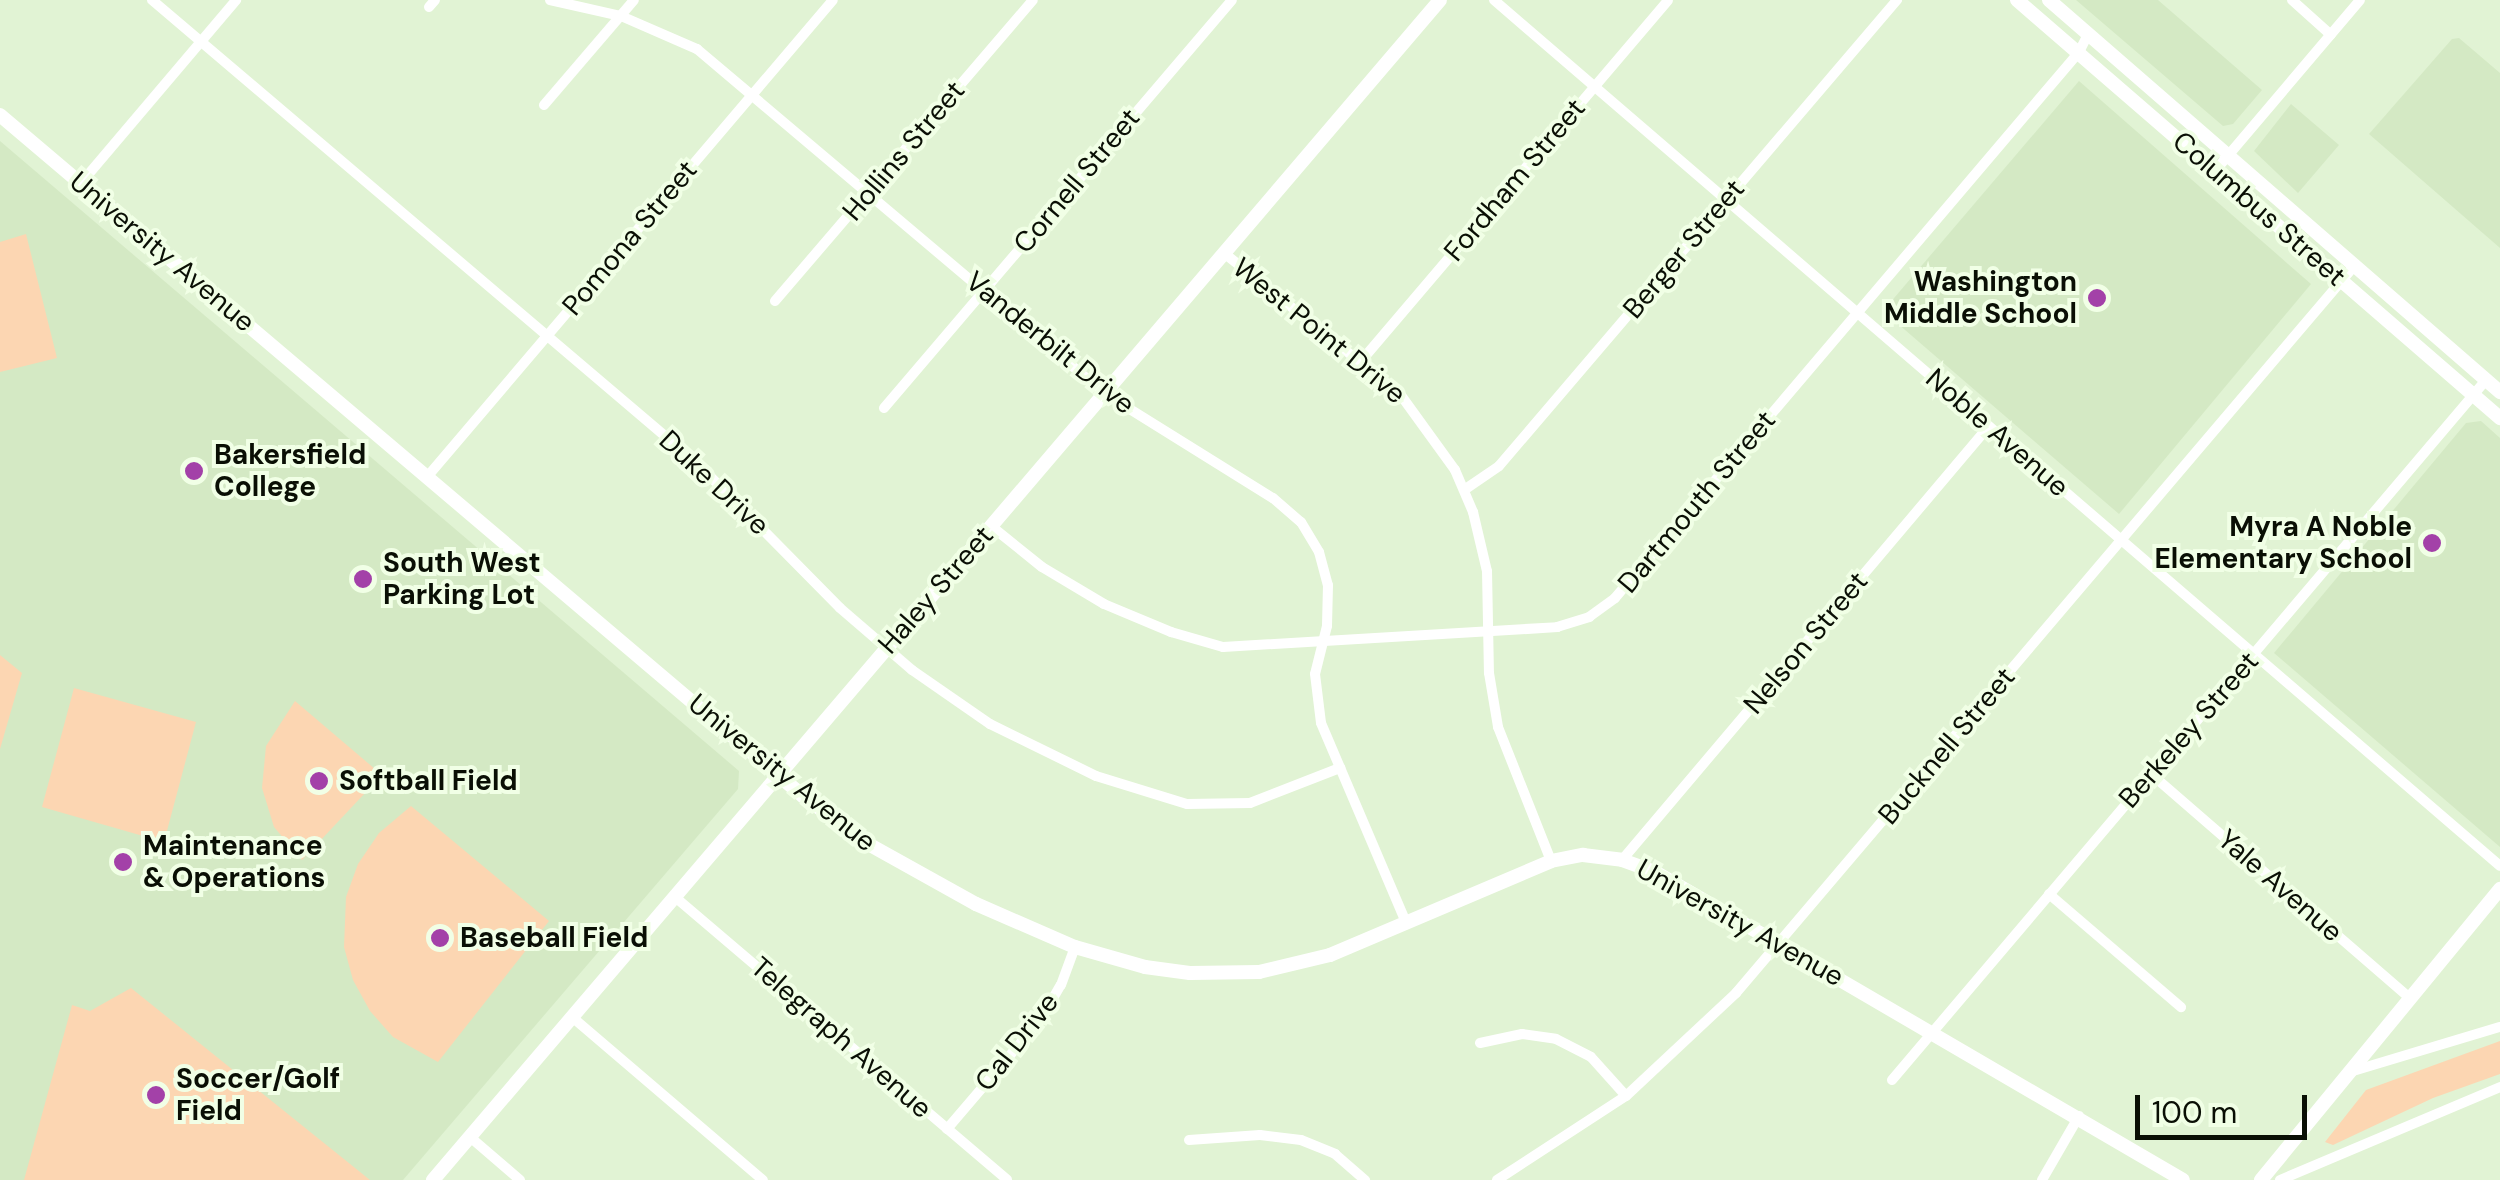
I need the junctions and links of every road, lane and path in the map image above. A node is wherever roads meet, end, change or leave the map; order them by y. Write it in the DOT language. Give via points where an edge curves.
graph roads {
  1 [pos="152,0"];
  2 [pos="236,0"];
  3 [pos="550,0"];
  4 [pos="634,0"];
  5 [pos="833,0"];
  6 [pos="1033,0"];
  7 [pos="1232,0"];
  8 [pos="1440,0"];
  9 [pos="1494,0"];
  10 [pos="1668,0"];
  11 [pos="1897,0"];
  12 [pos="2017,0"];
  13 [pos="2049,0"];
  14 [pos="2292,0"];
  15 [pos="2360,0"];
  16 [pos="620,16"];
  17 [pos="2088,34"];
  18 [pos="2330,35"];
  19 [pos="200,41"];
  20 [pos="2079,52"];
  21 [pos="1594,86"];
  22 [pos="753,94"];
  23 [pos="544,105"];
  24 [pos="0,115"];
  25 [pos="2227,156"];
  26 [pos="2215,171"];
  27 [pos="80,183"];
  28 [pos="868,192"];
  29 [pos="1726,200"];
  30 [pos="1224,253"];
  31 [pos="2354,266"];
  32 [pos="2342,281"];
  33 [pos="984,290"];
  34 [pos="776,301"];
  35 [pos="1858,313"];
  36 [pos="547,336"];
  37 [pos="1362,360"];
  38 [pos="2486,380"];
  39 [pos="2500,392"];
  40 [pos="1104,394"];
  41 [pos="2474,395"];
  42 [pos="884,408"];
  43 [pos="2500,418"];
  44 [pos="1989,426"];
  45 [pos="427,477"];
  46 [pos="1464,490"];
  47 [pos="991,526"];
  48 [pos="2120,539"];
  49 [pos="1489,632"];
  50 [pos="1322,643"];
  51 [pos="887,648"];
  52 [pos="2255,654"];
  53 [pos="1340,768"];
  54 [pos="2150,773"];
  55 [pos="778,775"];
  56 [pos="1622,860"];
  57 [pos="1552,861"];
  58 [pos="2500,866"];
  59 [pos="2500,890"];
  60 [pos="2048,894"];
  61 [pos="675,897"];
  62 [pos="1406,922"];
  63 [pos="1780,944"];
  64 [pos="1075,947"];
  65 [pos="2410,998"];
  66 [pos="2180,1007"];
  67 [pos="572,1017"];
  68 [pos="2500,1027"];
  69 [pos="1932,1032"];
  70 [pos="1480,1044"];
  71 [pos="2353,1071"];
  72 [pos="1892,1080"];
  73 [pos="2500,1087"];
  74 [pos="1626,1096"];
  75 [pos="2079,1116"];
  76 [pos="947,1129"];
  77 [pos="470,1137"];
  78 [pos="1188,1140"];
  79 [pos="433,1180"];
  80 [pos="520,1180"];
  81 [pos="763,1180"];
  82 [pos="1006,1180"];
  83 [pos="1365,1180"];
  84 [pos="1497,1180"];
  85 [pos="2042,1180"];
  86 [pos="2184,1180"];
  87 [pos="2262,1180"];
  88 [pos="2280,1180"];
  1 -- 19 [label="street, Duke Drive"];
  2 -- 19 [label="street"];
  3 -- 16 [label="street, Vanderbilt Drive"];
  4 -- 16 [label="street"];
  5 -- 22 [label="street, Pomona Street"];
  6 -- 28 [label="street, Hollins Street"];
  7 -- 33 [label="street, Cornell Street"];
  8 -- 30 [label="street, Haley Street"];
  9 -- 21 [label="street, Noble Avenue"];
  10 -- 21 [label="street, Fordham Street"];
  11 -- 29 [label="street, Berger Street"];
  12 -- 20 [label="street, Columbus Street"];
  13 -- 17 [label="street, Columbus Street"];
  14 -- 18 [label="street"];
  15 -- 18 [label="street"];
  16 -- 22 [label="street, Vanderbilt Drive" via="696,49"];
  16 -- 23 [label="street"];
  17 -- 20 [label="street, Dartmouth Street"];
  17 -- 25 [label="street, Columbus Street"];
  18 -- 25 [label="street"];
  19 -- 27 [label="street"];
  19 -- 36 [label="street, Duke Drive"];
  20 -- 26 [label="street, Columbus Street"];
  20 -- 35 [label="street, Dartmouth Street"];
  21 -- 29 [label="street, Noble Avenue"];
  21 -- 37 [label="street, Fordham Street"];
  22 -- 28 [label="street, Vanderbilt Drive"];
  22 -- 36 [label="street, Pomona Street"];
  24 -- 27 [label="street, University Avenue"];
  25 -- 26 [label="street"];
  25 -- 31 [label="street, Columbus Street"];
  26 -- 32 [label="street, Columbus Street"];
  27 -- 45 [label="street, University Avenue"];
  28 -- 33 [label="street, Vanderbilt Drive"];
  28 -- 34 [label="street, Hollins Street"];
  29 -- 35 [label="street, Noble Avenue"];
  29 -- 46 [label="street, Berger Street" via="1499,466"];
  30 -- 37 [label="street, West Point Drive"];
  30 -- 40 [label="street, Haley Street"];
  31 -- 32 [label="street, Bucknell Street"];
  31 -- 38 [label="street, Columbus Street"];
  32 -- 41 [label="street, Columbus Street"];
  32 -- 48 [label="street, Bucknell Street"];
  33 -- 40 [label="street, Vanderbilt Drive"];
  33 -- 42 [label="street, Cornell Street"];
  35 -- 44 [label="street, Noble Avenue"];
  35 -- 49 [label="street, Dartmouth Street" via="1604,607 1557,627"];
  36 -- 45 [label="street, Pomona Street"];
  36 -- 51 [label="street, Duke Drive" via="720,484"];
  37 -- 46 [label="street, West Point Drive" via="1419,414"];
  38 -- 39 [label="street, Columbus Street"];
  38 -- 41 [label="street, Berkeley Street"];
  40 -- 47 [label="street, Haley Street"];
  40 -- 50 [label="street, Vanderbilt Drive" via="1273,498 1300,522 1319,552 1328,585"];
  41 -- 43 [label="street, Columbus Street"];
  41 -- 52 [label="street, Berkeley Street"];
  44 -- 48 [label="street, Noble Avenue"];
  44 -- 56 [label="street, Nelson Street"];
  45 -- 55 [label="street, University Avenue"];
  46 -- 49 [label="street, West Point Drive" via="1487,571"];
  47 -- 50 [label="street, Dartmouth Street" via="1073,586 1171,632 1239,648"];
  47 -- 51 [label="street, Haley Street"];
  48 -- 52 [label="street, Noble Avenue"];
  48 -- 63 [label="street, Bucknell Street"];
  49 -- 50 [label="street, Dartmouth Street"];
  49 -- 57 [label="street, West Point Drive" via="1498,727"];
  50 -- 53 [label="street, Vanderbilt Drive" via="1318,708"];
  51 -- 53 [label="street, Duke Drive" via="1021,742 1164,798 1208,806 1250,803"];
  51 -- 55 [label="street, Haley Street"];
  52 -- 54 [label="street, Berkeley Street"];
  52 -- 58 [label="street, Noble Avenue"];
  53 -- 62 [label="street, Vanderbilt Drive"];
  54 -- 60 [label="street, Berkeley Street"];
  54 -- 65 [label="street, Yale Avenue"];
  55 -- 61 [label="street, Haley Street"];
  55 -- 64 [label="street, University Avenue" via="905,867"];
  56 -- 57 [label="street, University Avenue" via="1583,855"];
  56 -- 63 [label="street, University Avenue" via="1656,872"];
  57 -- 62 [label="street, University Avenue"];
  59 -- 65 [label="street"];
  60 -- 66 [label="street"];
  60 -- 69 [label="street, Berkeley Street"];
  61 -- 67 [label="street, Haley Street"];
  61 -- 76 [label="street, Telegraph Avenue"];
  62 -- 64 [label="street, University Avenue" via="1330,955 1260,972 1190,973"];
  63 -- 69 [label="street, University Avenue"];
  63 -- 74 [label="street, Bucknell Street" via="1704,1027"];
  64 -- 76 [label="street, Cal Drive" via="1053,1002"];
  65 -- 71 [label="street"];
  67 -- 77 [label="street, Haley Street"];
  67 -- 81 [label="street"];
  68 -- 71 [label="street"];
  69 -- 72 [label="street, Berkeley Street"];
  69 -- 75 [label="street, University Avenue"];
  70 -- 74 [label="street" via="1522,1034 1556,1039 1591,1056"];
  71 -- 87 [label="street"];
  73 -- 88 [label="street"];
  74 -- 84 [label="street, Bucknell Street"];
  75 -- 85 [label="street"];
  75 -- 86 [label="street, University Avenue"];
  76 -- 82 [label="street, Telegraph Avenue"];
  77 -- 79 [label="street, Haley Street"];
  77 -- 80 [label="street"];
  78 -- 83 [label="street" via="1301,1140 1334,1154"];
}
